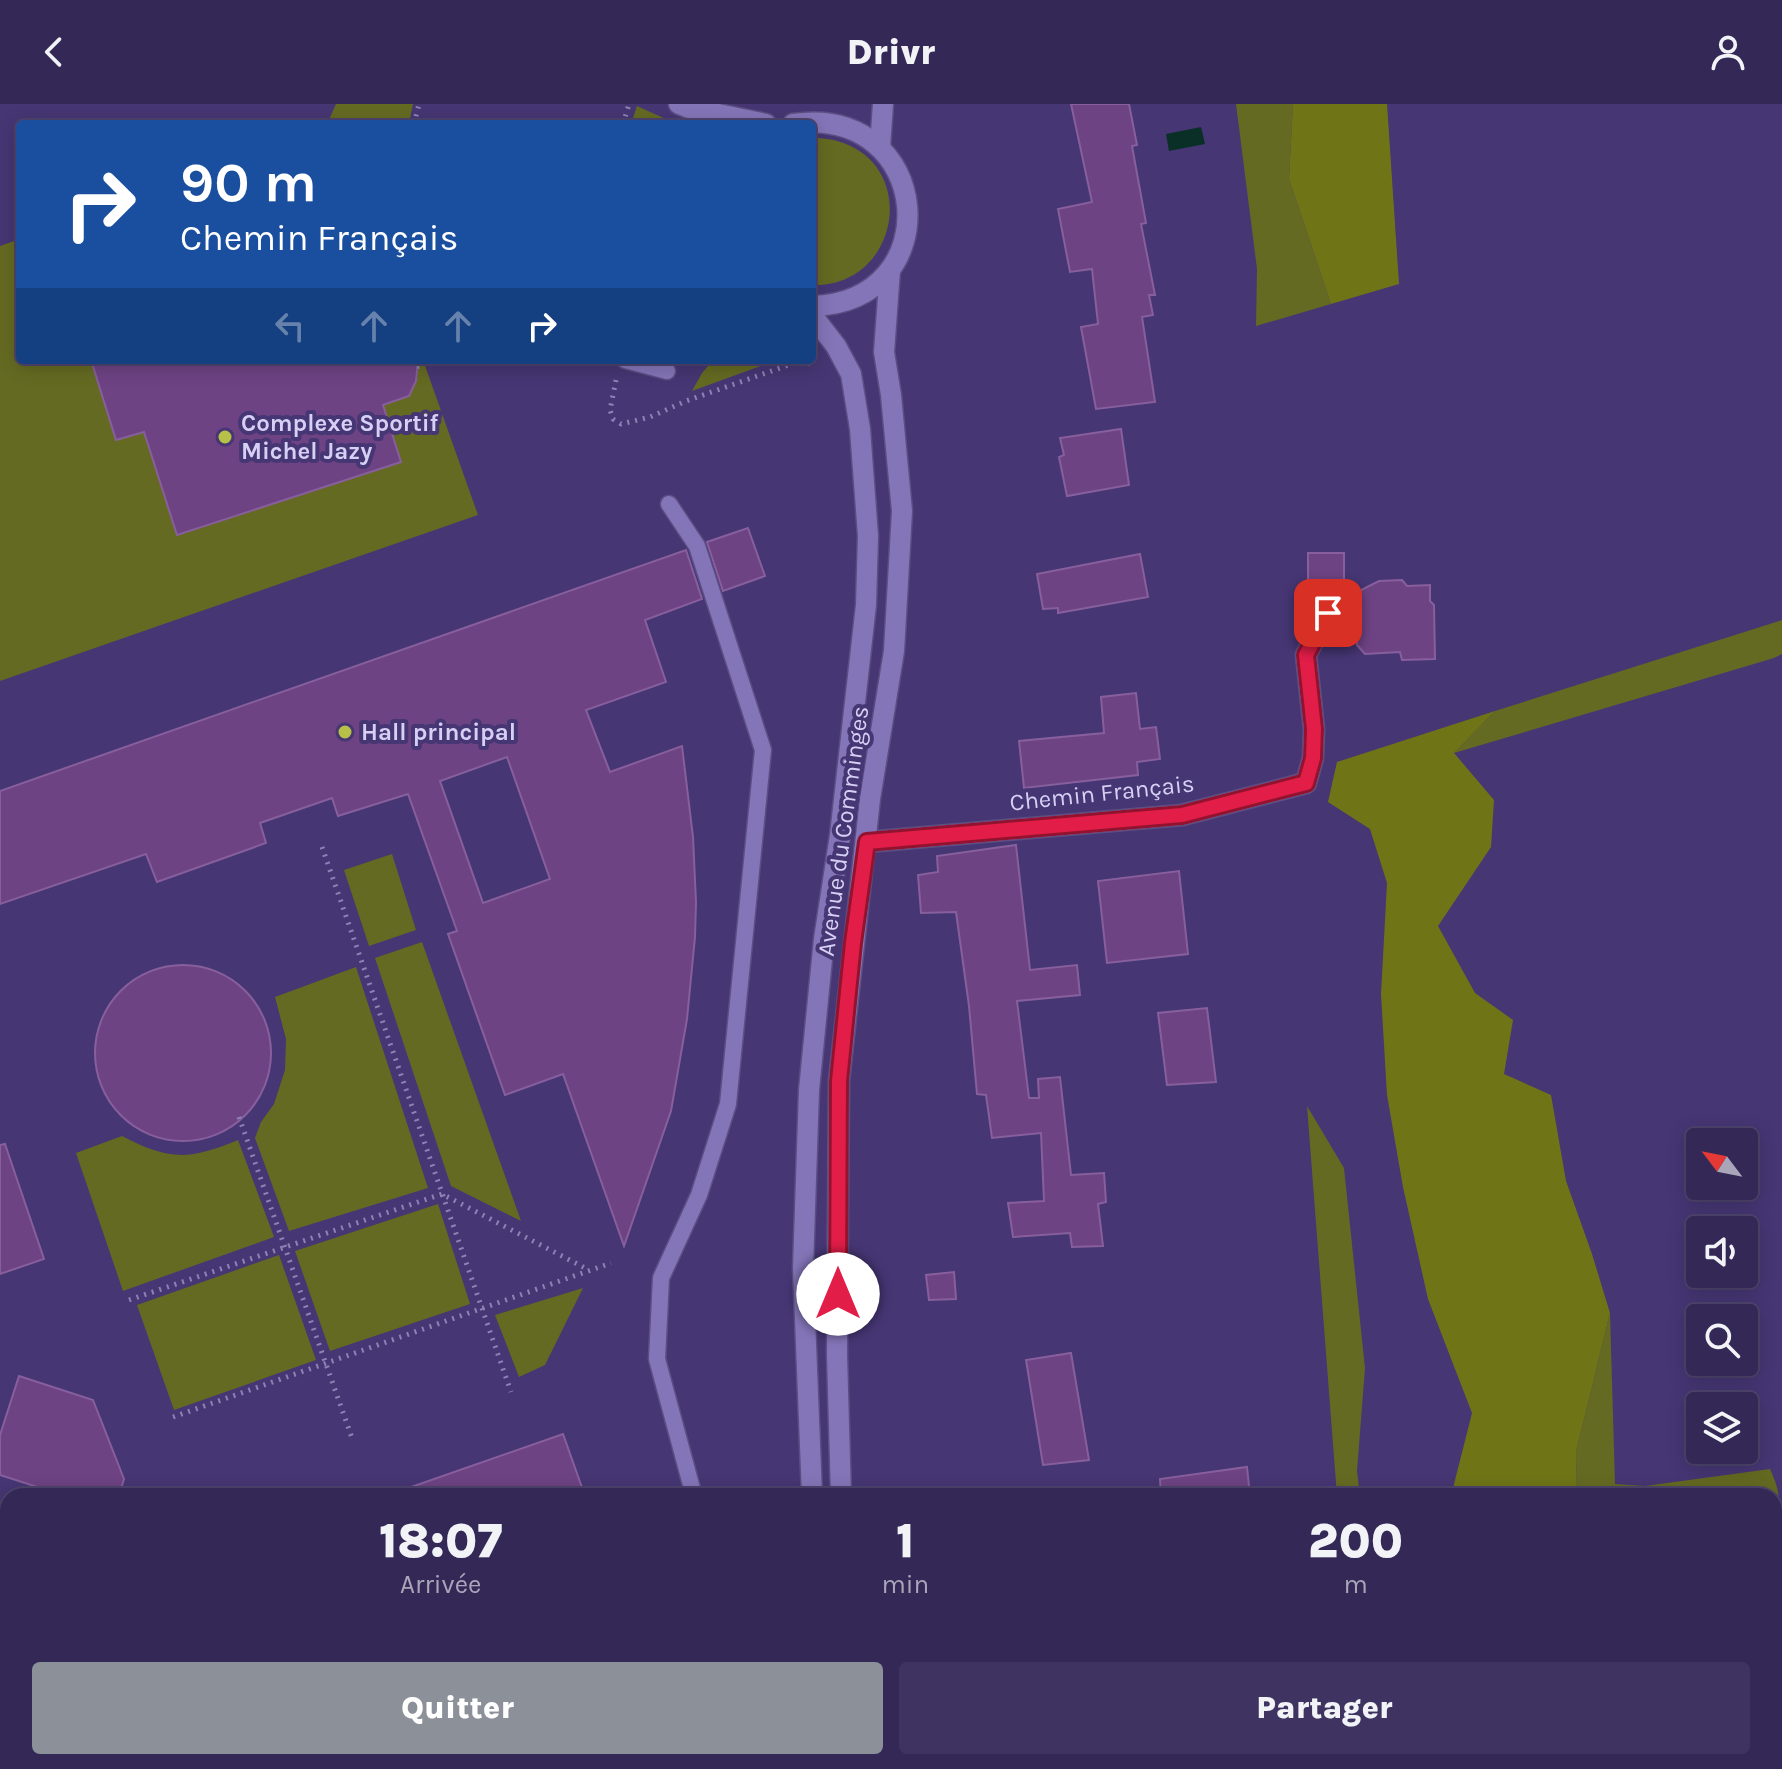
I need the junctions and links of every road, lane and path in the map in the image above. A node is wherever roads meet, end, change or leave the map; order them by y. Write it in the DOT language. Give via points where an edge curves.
graph roads {
  1 [pos="618,104"];
  2 [pos="883,104"];
  3 [pos="628,106"];
  4 [pos="689,112"];
  5 [pos="807,116"];
  6 [pos="740,120"];
  7 [pos="880,147"];
  8 [pos="890,270"];
  9 [pos="816,306"];
  10 [pos="816,320"];
  11 [pos="424,364"];
  12 [pos="791,364"];
  13 [pos="417,367"];
  14 [pos="621,367"];
  15 [pos="667,371"];
  16 [pos="669,504"];
  17 [pos="1328,613"];
  18 [pos="867,842"];
  19 [pos="322,847"];
  20 [pos="239,1117"];
  21 [pos="442,1194"];
  22 [pos="285,1246"];
  23 [pos="611,1263"];
  24 [pos="589,1270"];
  25 [pos="129,1300"];
  26 [pos="481,1308"];
  27 [pos="326,1363"];
  28 [pos="511,1392"];
  29 [pos="173,1417"];
  30 [pos="352,1438"];
  31 [pos="692,1488"];
  32 [pos="812,1488"];
  33 [pos="841,1488"];
  1 -- 3 [label="path"];
  2 -- 7 [label="main road"];
  4 -- 6 [label="main road"];
  5 -- 7 [label="main road" via="850,127"];
  7 -- 8 [label="main road" via="901,177 909,212 902,248"];
  8 -- 9 [label="main road" via="852,299"];
  8 -- 18 [label="main road, Avenue du Comminges" via="884,352 902,511 894,651"];
  10 -- 32 [label="main road, Avenue du Comminges" via="851,374 868,536 866,605 809,1090 803,1268"];
  11 -- 13 [label="path"];
  12 -- 14 [label="path" via="621,424 610,410"];
  14 -- 15 [label="lane"];
  16 -- 31 [label="lane" via="697,546 763,750 728,1104 699,1195 661,1278 657,1359"];
  17 -- 18 [label="main road, Chemin Français" via="1306,655 1314,729 1306,783 1182,815"];
  18 -- 33 [label="main road, Avenue du Comminges" via="839,1081"];
  19 -- 21 [label="path"];
  20 -- 22 [label="path"];
  21 -- 22 [label="path"];
  21 -- 24 [label="path"];
  21 -- 26 [label="path"];
  22 -- 25 [label="path"];
  22 -- 27 [label="path"];
  23 -- 24 [label="path"];
  24 -- 26 [label="path"];
  26 -- 27 [label="path"];
  26 -- 28 [label="path"];
  27 -- 29 [label="path"];
  27 -- 30 [label="path"];
}
